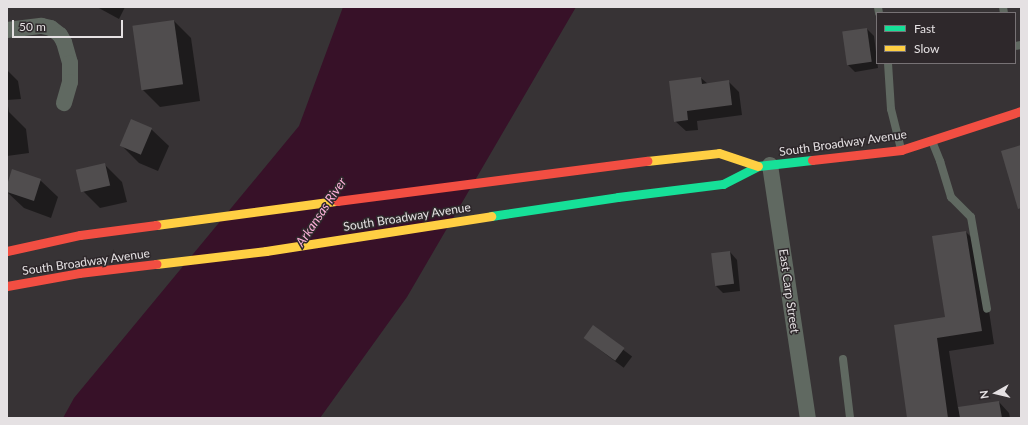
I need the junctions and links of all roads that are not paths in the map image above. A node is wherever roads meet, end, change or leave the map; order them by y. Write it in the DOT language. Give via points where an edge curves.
graph roads {
  1 [pos="7,30"];
  2 [pos="888,64"];
  3 [pos="64,103"];
  4 [pos="1021,111"];
  5 [pos="931,140"];
  6 [pos="902,150"];
  7 [pos="764,165"];
  8 [pos="7,251"];
  9 [pos="7,286"];
  10 [pos="987,309"];
  11 [pos="842,359"];
  12 [pos="808,418"];
  13 [pos="850,418"];
  1 -- 3 [label="street" via="42,26 51,28 60,35 70,63 70,82"];
  2 -- 6 [label="lane" via="891,109"];
  4 -- 5 [label="main road, South Broadway Avenue"];
  5 -- 6 [label="main road, South Broadway Avenue"];
  5 -- 10 [label="lane" via="951,197 971,217"];
  6 -- 7 [label="main road, South Broadway Avenue"];
  7 -- 8 [label="main road, South Broadway Avenue" via="719,153 600,166 80,235"];
  7 -- 9 [label="main road, South Broadway Avenue" via="723,184 618,197 266,251 79,273"];
  7 -- 12 [label="street, East Carp Street"];
  11 -- 13 [label="lane"];
}
